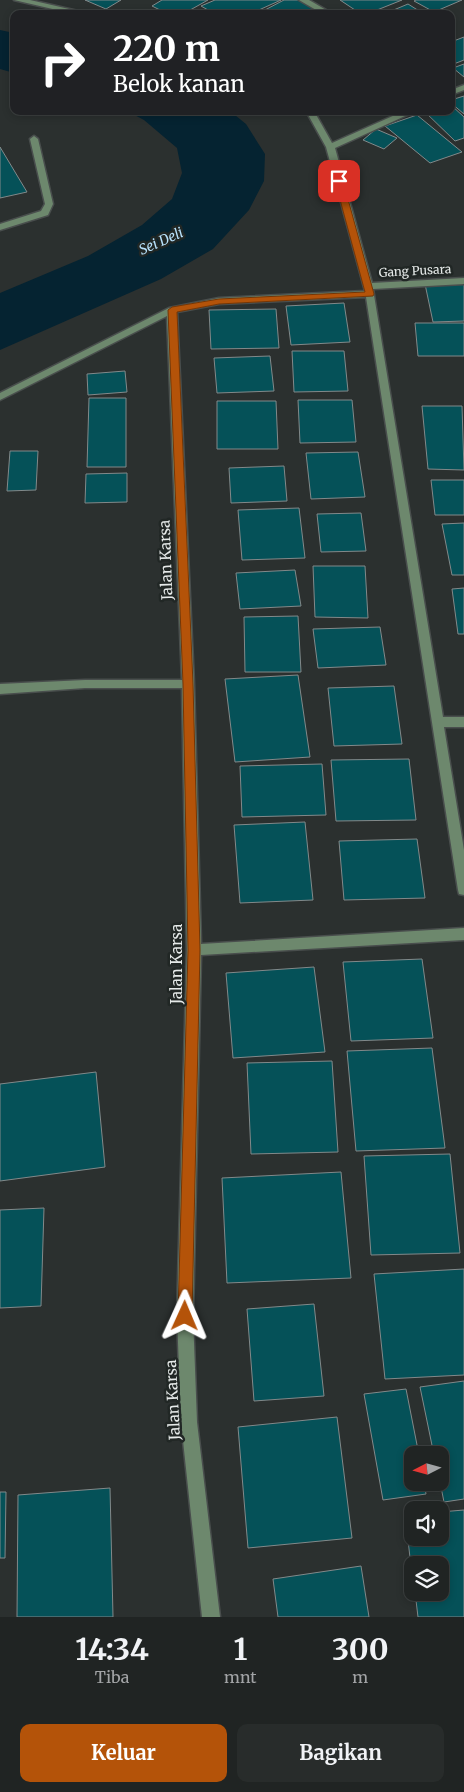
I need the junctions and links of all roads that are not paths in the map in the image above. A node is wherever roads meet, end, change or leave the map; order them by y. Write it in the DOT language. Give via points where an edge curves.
graph roads {
  1 [pos="18,0"];
  2 [pos="303,0"];
  3 [pos="67,10"];
  4 [pos="321,10"];
  5 [pos="312,115"];
  6 [pos="403,115"];
  7 [pos="34,139"];
  8 [pos="330,146"];
  9 [pos="0,227"];
  10 [pos="464,281"];
  11 [pos="368,290"];
  12 [pos="172,310"];
  13 [pos="0,397"];
  14 [pos="188,684"];
  15 [pos="0,689"];
  16 [pos="437,722"];
  17 [pos="464,722"];
  18 [pos="464,890"];
  19 [pos="464,934"];
  20 [pos="194,950"];
  21 [pos="211,1617"];
  1 -- 3 [label="street"];
  2 -- 4 [label="street"];
  5 -- 8 [label="street"];
  6 -- 8 [label="street"];
  7 -- 9 [label="street" via="49,204 45,213"];
  8 -- 11 [label="street"];
  10 -- 11 [label="street, Gang Pusara"];
  11 -- 12 [label="street, Gang Pusara" via="219,301"];
  11 -- 16 [label="street"];
  12 -- 13 [label="street, Gang Pusara"];
  12 -- 14 [label="street, Jalan Karsa"];
  14 -- 15 [label="street" via="85,684"];
  14 -- 20 [label="street, Jalan Karsa"];
  16 -- 17 [label="street"];
  16 -- 18 [label="street"];
  19 -- 20 [label="street"];
  20 -- 21 [label="street, Jalan Karsa" via="185,1316 189,1422"];
}
